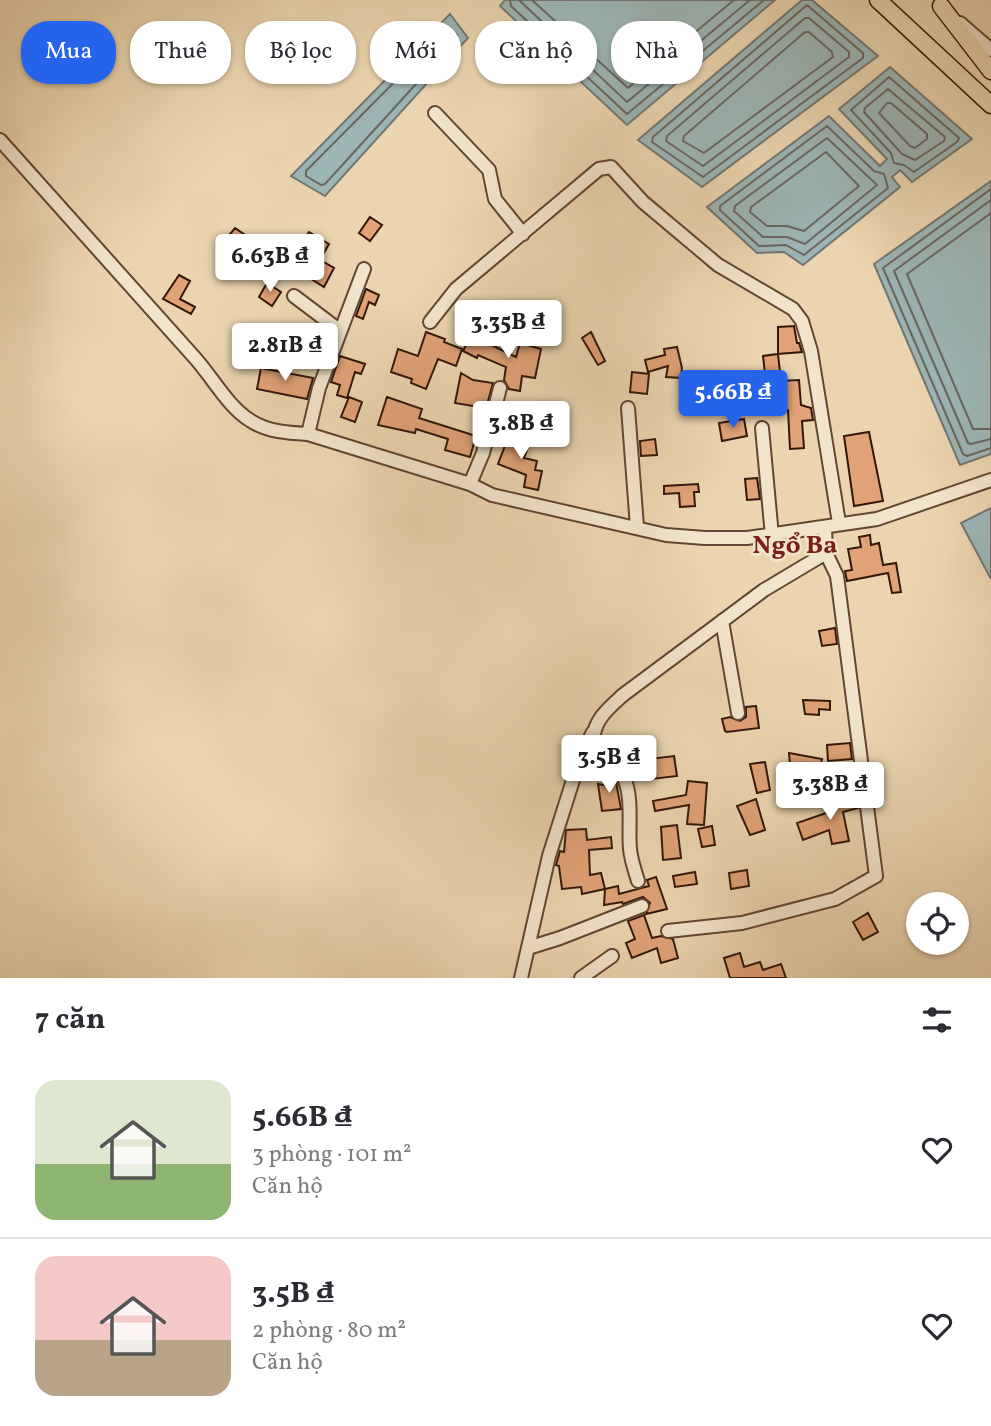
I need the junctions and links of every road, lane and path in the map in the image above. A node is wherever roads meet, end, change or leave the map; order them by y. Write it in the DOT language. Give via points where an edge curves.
graph roads {
  1 [pos="878,0"];
  2 [pos="937,3"];
  3 [pos="991,50"];
  4 [pos="991,71"];
  5 [pos="991,105"];
  6 [pos="435,113"];
  7 [pos="0,140"];
  8 [pos="523,233"];
  9 [pos="364,269"];
  10 [pos="294,296"];
  11 [pos="430,322"];
  12 [pos="340,330"];
  13 [pos="500,388"];
  14 [pos="628,408"];
  15 [pos="762,428"];
  16 [pos="308,434"];
  17 [pos="991,480"];
  18 [pos="470,484"];
  19 [pos="839,523"];
  20 [pos="636,527"];
  21 [pos="825,527"];
  22 [pos="772,536"];
  23 [pos="826,553"];
  24 [pos="722,621"];
  25 [pos="738,713"];
  26 [pos="597,726"];
  27 [pos="865,788"];
  28 [pos="800,798"];
  29 [pos="638,881"];
  30 [pos="642,906"];
  31 [pos="668,931"];
  32 [pos="528,948"];
  33 [pos="612,956"];
  34 [pos="521,978"];
  35 [pos="581,978"];
  1 -- 5 [label="main road"];
  2 -- 3 [label="street"];
  2 -- 4 [label="main road"];
  6 -- 8 [label="street" via="489,170 495,199"];
  7 -- 16 [label="street" via="236,408 264,427"];
  8 -- 11 [label="street" via="456,289"];
  8 -- 19 [label="street" via="608,166 718,265 793,309 802,321 811,351"];
  9 -- 12 [label="street"];
  10 -- 12 [label="street"];
  12 -- 16 [label="street"];
  13 -- 18 [label="street" via="484,453"];
  14 -- 20 [label="street"];
  15 -- 22 [label="street"];
  16 -- 18 [label="street"];
  17 -- 19 [label="street" via="898,513"];
  18 -- 20 [label="street" via="492,495"];
  19 -- 21 [label="street"];
  20 -- 22 [label="street" via="705,538"];
  21 -- 22 [label="street"];
  21 -- 23 [label="street"];
  23 -- 24 [label="street"];
  23 -- 27 [label="street" via="837,576"];
  24 -- 25 [label="street"];
  24 -- 26 [label="street" via="623,695"];
  26 -- 29 [label="street" via="596,746 626,782 630,848"];
  26 -- 32 [label="street" via="580,758 549,856"];
  27 -- 28 [label="street"];
  27 -- 31 [label="street" via="876,876 822,902 742,923"];
  30 -- 32 [label="street"];
  32 -- 34 [label="street"];
  33 -- 35 [label="street"];
}
